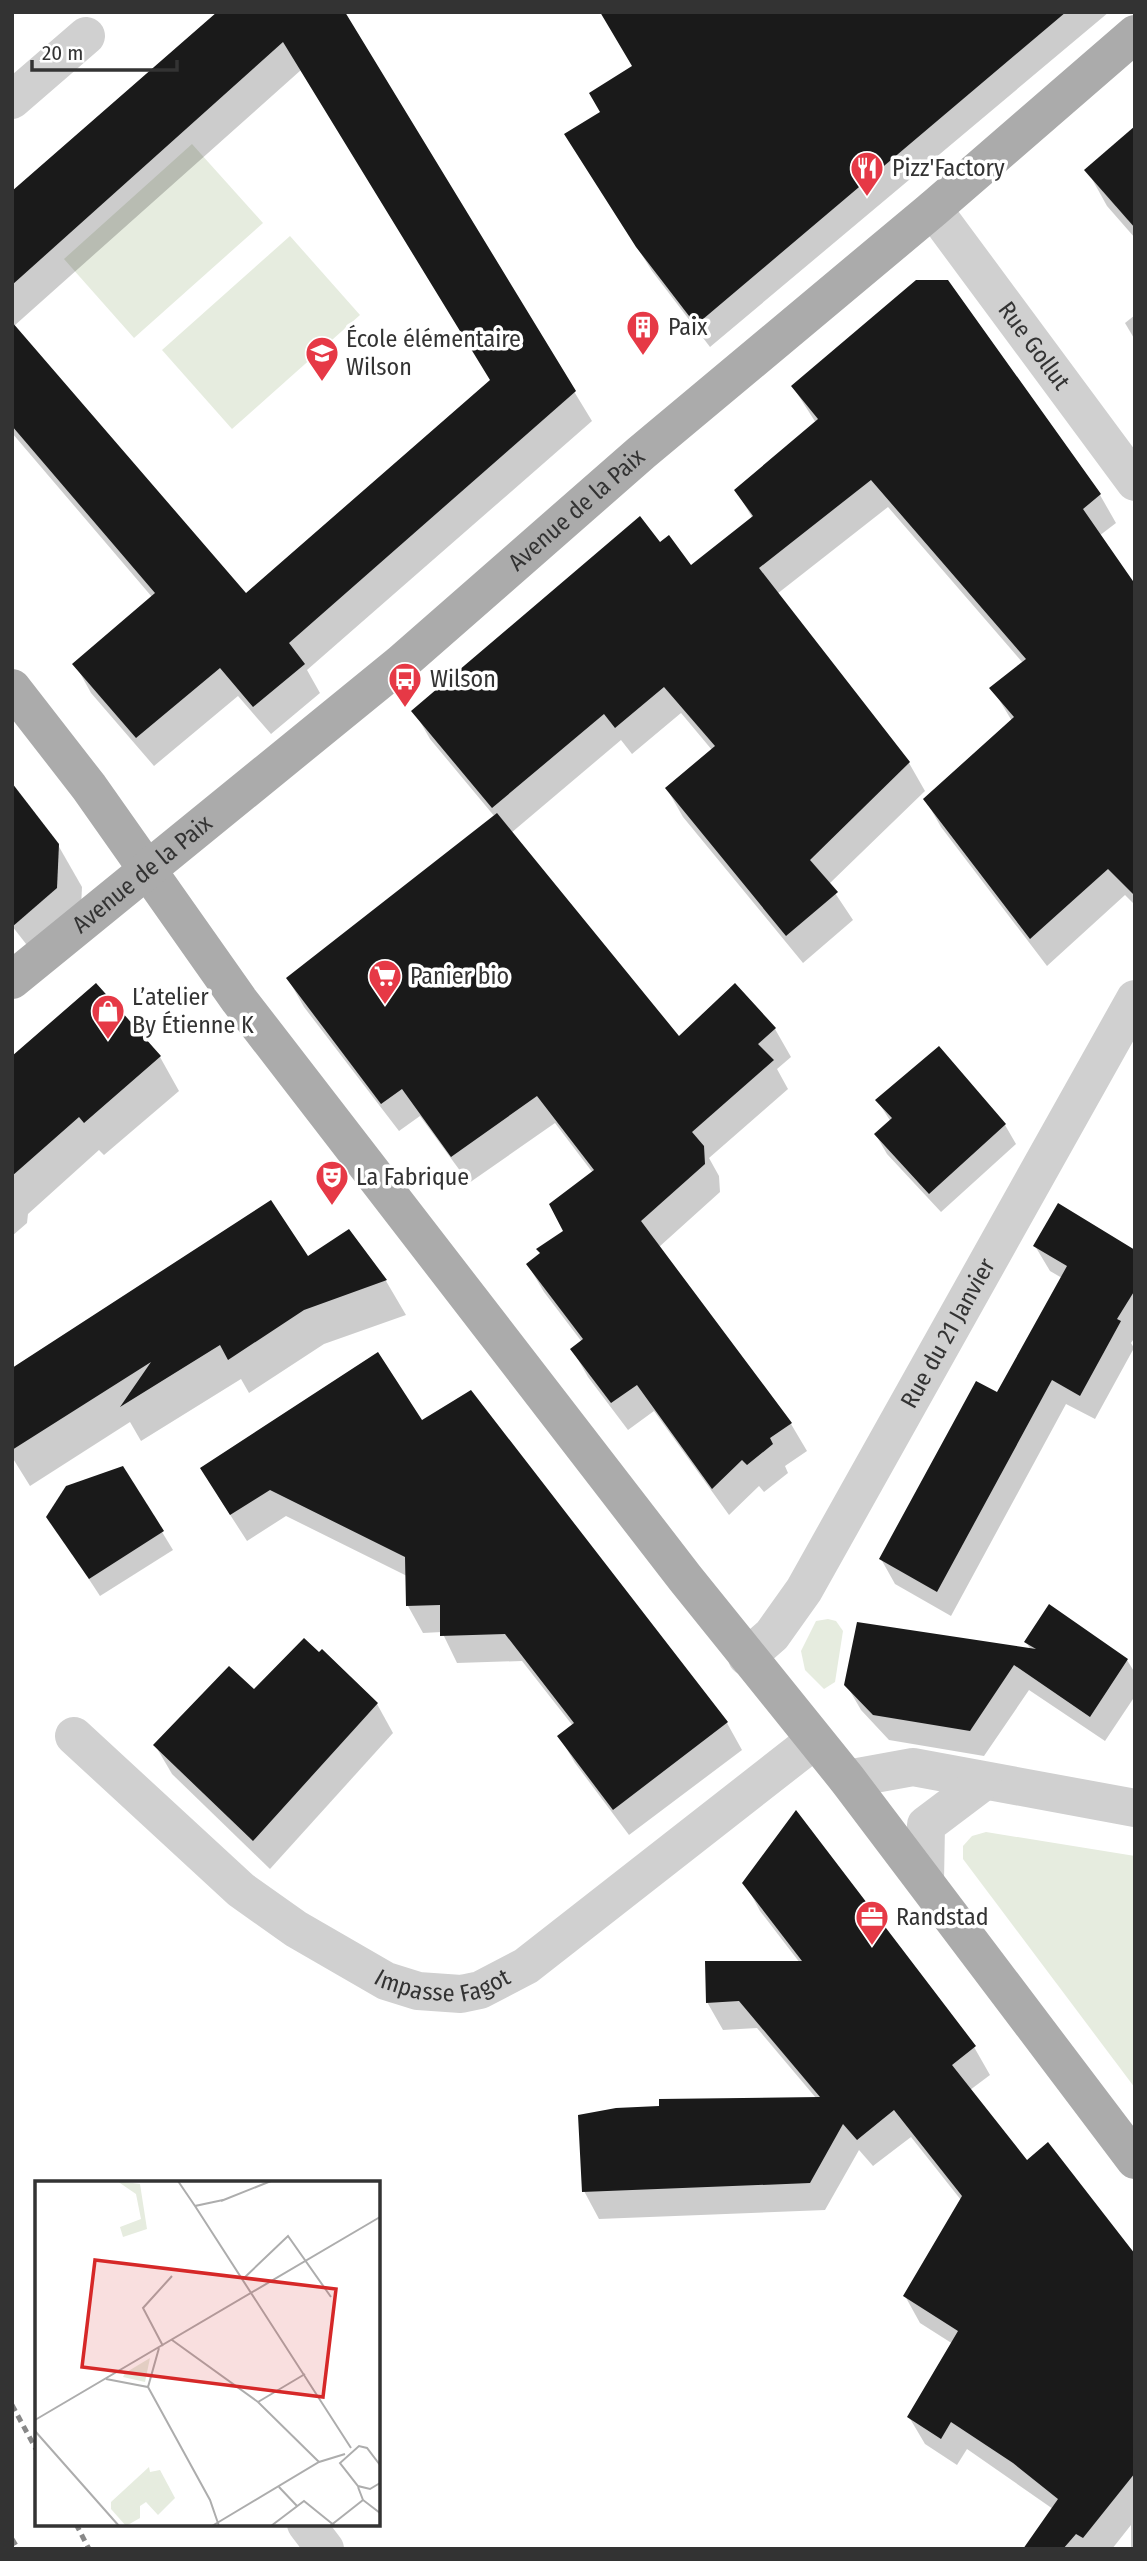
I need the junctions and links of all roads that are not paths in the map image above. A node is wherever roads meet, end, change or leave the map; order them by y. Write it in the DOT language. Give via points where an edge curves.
graph roads {
  1 [pos="1135,34"];
  2 [pos="86,36"];
  3 [pos="12,100"];
  4 [pos="933,209"];
  5 [pos="1135,482"];
  6 [pos="12,688"];
  7 [pos="146,868"];
  8 [pos="12,980"];
  9 [pos="1135,999"];
  10 [pos="747,1657"];
  11 [pos="74,1736"];
  12 [pos="815,1740"];
  13 [pos="847,1779"];
  14 [pos="983,1783"];
  15 [pos="1135,1808"];
  16 [pos="925,1881"];
  17 [pos="1135,2160"];
  18 [pos="307,2526"];
  19 [pos="324,2549"];
  1 -- 4 [label="main road, Avenue de la Paix"];
  2 -- 3 [label="street"];
  4 -- 5 [label="street, Rue Gollut"];
  4 -- 7 [label="main road, Avenue de la Paix" via="641,453 390,672"];
  6 -- 7 [label="main road"];
  7 -- 8 [label="main road, Avenue de la Paix"];
  7 -- 10 [label="main road" via="254,1019"];
  9 -- 10 [label="street, Rue du 21 Janvier" via="804,1590 772,1635"];
  10 -- 12 [label="main road"];
  11 -- 12 [label="street, Impasse Fagot" via="241,1890 296,1929 386,1981 442,1994 480,1990 526,1966"];
  12 -- 13 [label="main road"];
  13 -- 14 [label="street" via="913,1767"];
  13 -- 16 [label="main road"];
  14 -- 15 [label="street"];
  14 -- 16 [label="street" via="926,1825"];
  16 -- 17 [label="main road"];
  18 -- 19 [label="street"];
}
